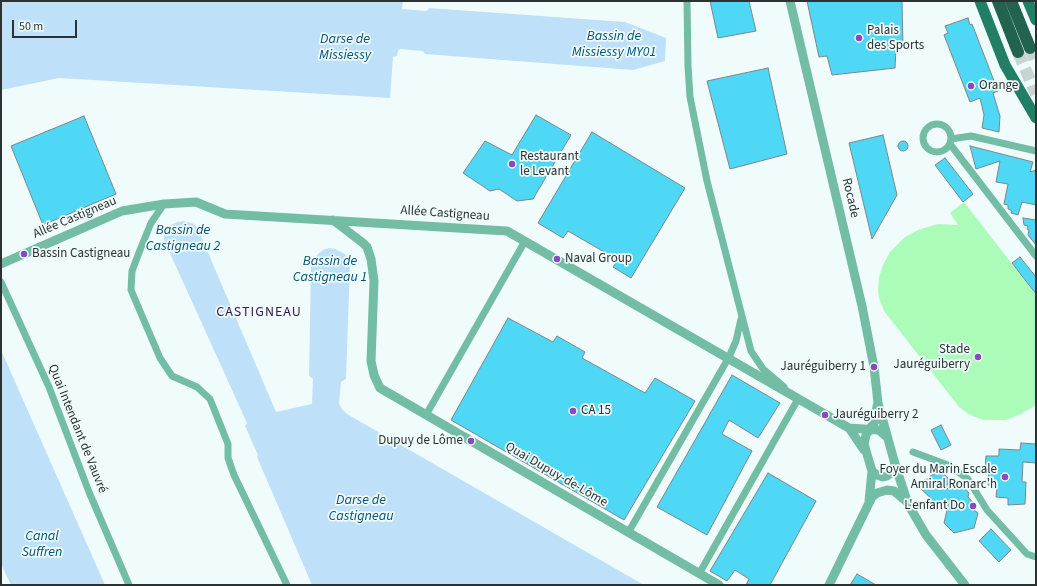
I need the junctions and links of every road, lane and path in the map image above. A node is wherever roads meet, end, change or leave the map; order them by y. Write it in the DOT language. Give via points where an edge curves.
graph roads {
  1 [pos="687,1"];
  2 [pos="790,1"];
  3 [pos="980,1"];
  4 [pos="998,1"];
  5 [pos="1011,1"];
  6 [pos="1028,1"];
  7 [pos="1036,20"];
  8 [pos="1030,48"];
  9 [pos="1018,52"];
  10 [pos="1036,118"];
  11 [pos="1036,151"];
  12 [pos="164,204"];
  13 [pos="333,220"];
  14 [pos="525,241"];
  15 [pos="1036,256"];
  16 [pos="1,264"];
  17 [pos="1,282"];
  18 [pos="742,316"];
  19 [pos="728,359"];
  20 [pos="798,399"];
  21 [pos="878,403"];
  22 [pos="426,415"];
  23 [pos="849,428"];
  24 [pos="871,430"];
  25 [pos="887,437"];
  26 [pos="865,451"];
  27 [pos="913,452"];
  28 [pos="895,464"];
  29 [pos="872,471"];
  30 [pos="868,504"];
  31 [pos="908,504"];
  32 [pos="628,533"];
  33 [pos="1036,557"];
  34 [pos="700,574"];
  35 [pos="129,585"];
  36 [pos="287,585"];
  37 [pos="719,585"];
  38 [pos="829,585"];
  39 [pos="965,585"];
  1 -- 18 [label="street" via="690,97 707,180"];
  2 -- 21 [label="street, Rocade" via="862,306"];
  3 -- 10 [label="main road" via="1005,65"];
  4 -- 9 [label="highway"];
  5 -- 8 [label="highway"];
  6 -- 7 [label="main road"];
  11 -- 15 [label="street" via="971,136 950,142"];
  12 -- 13 [label="street, Allée Castigneau" via="196,202 225,214"];
  12 -- 16 [label="street, Allée Castigneau" via="122,211"];
  12 -- 36 [label="street" via="151,223 140,250 132,271 131,290 160,358 172,376 197,387 210,399 228,444 228,458 234,475"];
  13 -- 14 [label="street, Allée Castigneau" via="508,231"];
  13 -- 22 [label="street, Quai Dupuy-de-Lôme" via="367,247 371,259 374,281 371,361 380,388"];
  14 -- 19 [label="street, Allée Castigneau"];
  14 -- 22 [label="street"];
  17 -- 35 [label="street, Quai Intendant de Vauvré" via="49,387 89,492"];
  18 -- 19 [label="street" via="736,341"];
  18 -- 20 [label="street" via="751,351 763,369"];
  19 -- 20 [label="street, Allée Castigneau"];
  19 -- 32 [label="street"];
  20 -- 23 [label="street, Allée Castigneau"];
  20 -- 34 [label="street"];
  21 -- 24 [label="street"];
  21 -- 25 [label="street"];
  22 -- 32 [label="street, Quai Dupuy-de-Lôme"];
  23 -- 24 [label="street"];
  23 -- 26 [label="street"];
  24 -- 25 [label="street" via="879,430"];
  24 -- 26 [label="street" via="865,440"];
  25 -- 28 [label="street"];
  26 -- 29 [label="street"];
  27 -- 33 [label="street" via="948,465 968,479 987,510 1027,554"];
  28 -- 29 [label="street" via="887,476 877,475"];
  28 -- 31 [label="street"];
  29 -- 30 [label="street"];
  30 -- 31 [label="street" via="877,493 887,490 894,491"];
  30 -- 38 [label="street"];
  31 -- 39 [label="street" via="926,535"];
  32 -- 34 [label="street, Quai Dupuy-de-Lôme"];
  34 -- 37 [label="street, Quai Dupuy-de-Lôme"];
}
